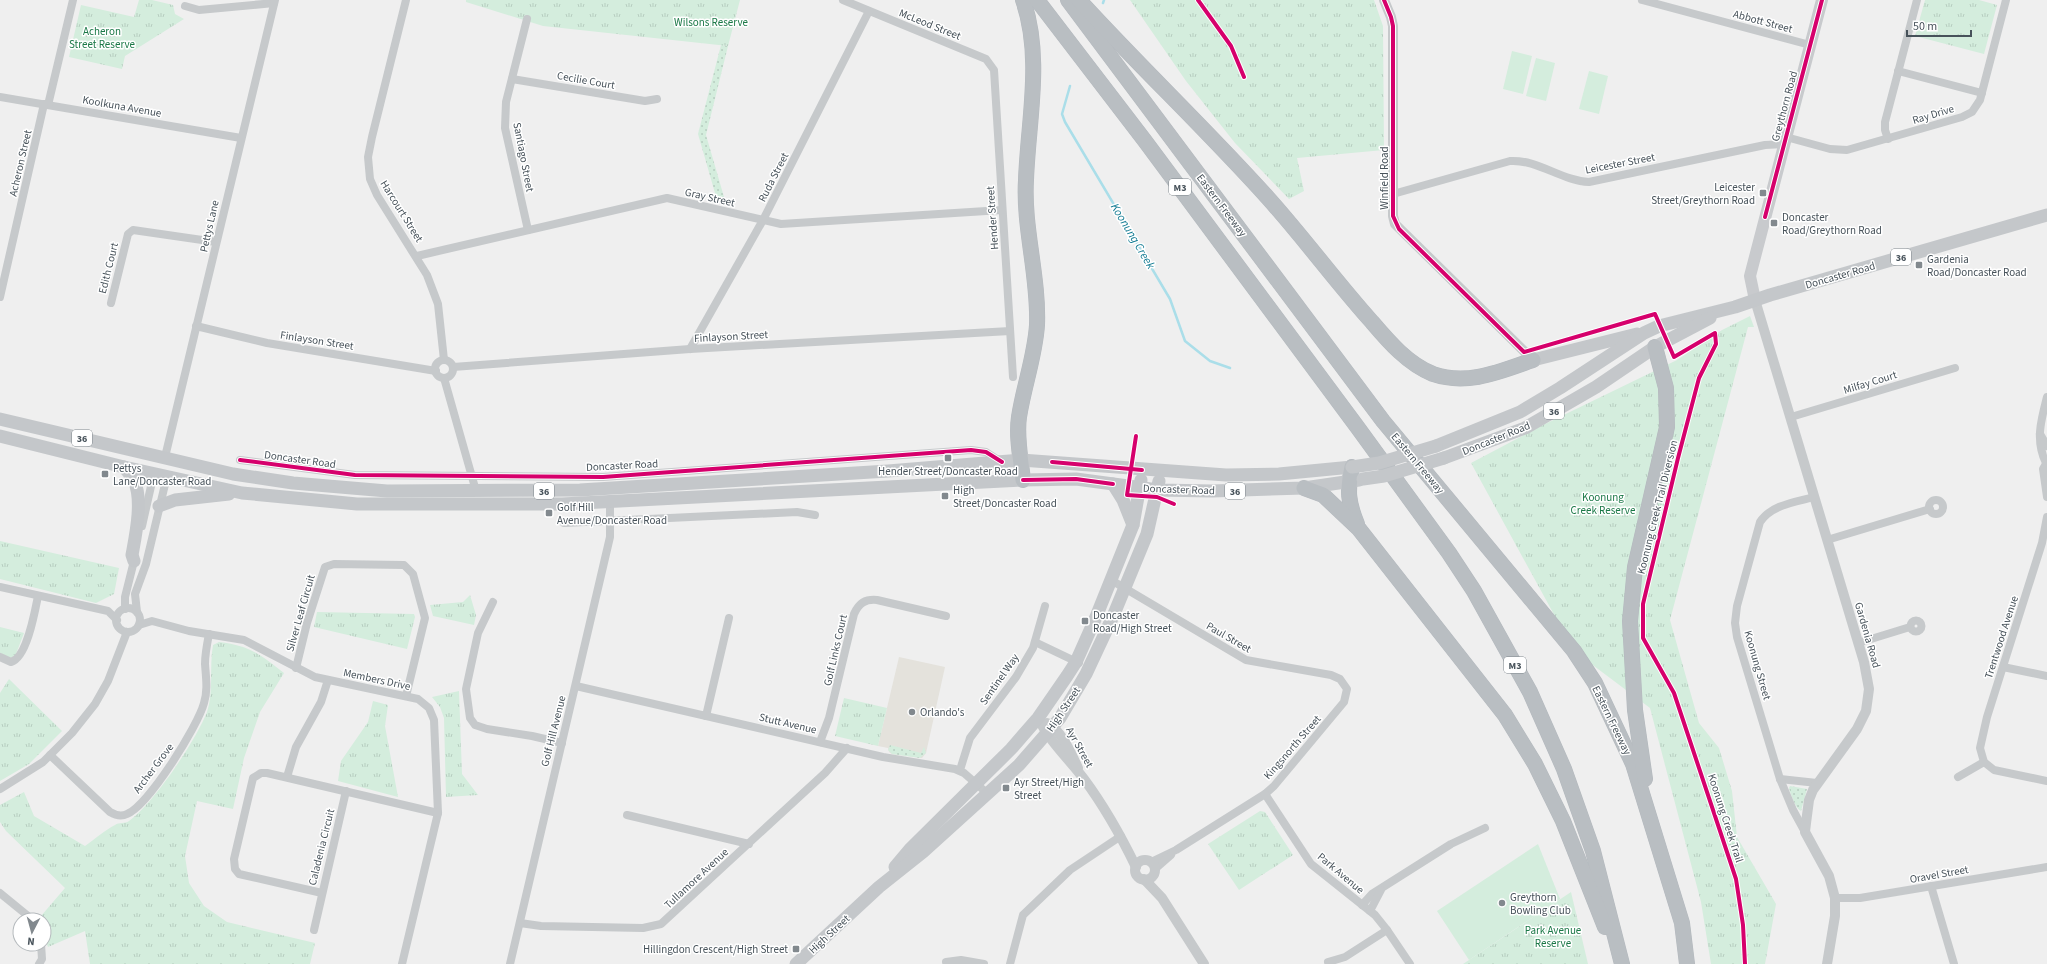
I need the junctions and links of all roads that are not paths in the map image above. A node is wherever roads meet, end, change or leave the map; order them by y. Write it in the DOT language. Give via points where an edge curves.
graph roads {
  1 [pos="73,0"];
  2 [pos="406,0"];
  3 [pos="843,0"];
  4 [pos="1023,0"];
  5 [pos="1037,0"];
  6 [pos="1068,0"];
  7 [pos="1078,0"];
  8 [pos="1384,0"];
  9 [pos="1642,0"];
  10 [pos="1822,0"];
  11 [pos="1917,0"];
  12 [pos="2006,0"];
  13 [pos="275,2"];
  14 [pos="185,6"];
  15 [pos="869,11"];
  16 [pos="527,19"];
  17 [pos="1810,45"];
  18 [pos="986,59"];
  19 [pos="1898,71"];
  20 [pos="512,79"];
  21 [pos="1982,93"];
  22 [pos="0,97"];
  23 [pos="657,99"];
  24 [pos="46,105"];
  25 [pos="241,138"];
  26 [pos="1888,139"];
  27 [pos="1785,141"];
  28 [pos="1393,194"];
  29 [pos="1002,210"];
  30 [pos="2047,215"];
  31 [pos="763,220"];
  32 [pos="528,230"];
  33 [pos="216,242"];
  34 [pos="418,256"];
  35 [pos="0,297"];
  36 [pos="1755,300"];
  37 [pos="111,302"];
  38 [pos="1725,310"];
  39 [pos="196,326"];
  40 [pos="1010,331"];
  41 [pos="1644,333"];
  42 [pos="1655,347"];
  43 [pos="690,349"];
  44 [pos="444,360"];
  45 [pos="1533,360"];
  46 [pos="453,367"];
  47 [pos="1955,368"];
  48 [pos="436,371"];
  49 [pos="1013,377"];
  50 [pos="444,378"];
  51 [pos="2047,397"];
  52 [pos="1791,417"];
  53 [pos="0,419"];
  54 [pos="2040,434"];
  55 [pos="0,436"];
  56 [pos="2047,446"];
  57 [pos="165,458"];
  58 [pos="240,460"];
  59 [pos="1021,460"];
  60 [pos="1002,462"];
  61 [pos="2047,463"];
  62 [pos="124,467"];
  63 [pos="925,468"];
  64 [pos="1142,470"];
  65 [pos="1160,471"];
  66 [pos="161,475"];
  67 [pos="472,476"];
  68 [pos="1354,476"];
  69 [pos="1023,480"];
  70 [pos="986,482"];
  71 [pos="1113,484"];
  72 [pos="1140,488"];
  73 [pos="1304,488"];
  74 [pos="1158,490"];
  75 [pos="476,491"];
  76 [pos="1184,491"];
  77 [pos="242,493"];
  78 [pos="1814,497"];
  79 [pos="2047,497"];
  80 [pos="610,502"];
  81 [pos="159,506"];
  82 [pos="1930,509"];
  83 [pos="815,515"];
  84 [pos="1153,515"];
  85 [pos="2047,517"];
  86 [pos="612,521"];
  87 [pos="564,523"];
  88 [pos="1133,525"];
  89 [pos="1359,529"];
  90 [pos="1827,540"];
  91 [pos="134,561"];
  92 [pos="1111,580"];
  93 [pos="0,587"];
  94 [pos="1125,587"];
  95 [pos="38,596"];
  96 [pos="493,602"];
  97 [pos="1045,606"];
  98 [pos="125,609"];
  99 [pos="137,612"];
  100 [pos="946,616"];
  101 [pos="729,618"];
  102 [pos="116,620"];
  103 [pos="139,625"];
  104 [pos="1910,627"];
  105 [pos="127,632"];
  106 [pos="209,634"];
  107 [pos="1035,642"];
  108 [pos="1858,643"];
  109 [pos="0,657"];
  110 [pos="1092,661"];
  111 [pos="1076,662"];
  112 [pos="2004,667"];
  113 [pos="296,668"];
  114 [pos="2047,676"];
  115 [pos="328,680"];
  116 [pos="1346,685"];
  117 [pos="576,686"];
  118 [pos="406,696"];
  119 [pos="706,716"];
  120 [pos="830,718"];
  121 [pos="1038,718"];
  122 [pos="1050,730"];
  123 [pos="820,742"];
  124 [pos="562,743"];
  125 [pos="828,744"];
  126 [pos="847,748"];
  127 [pos="50,756"];
  128 [pos="1984,762"];
  129 [pos="960,770"];
  130 [pos="287,777"];
  131 [pos="1958,777"];
  132 [pos="1780,779"];
  133 [pos="2047,780"];
  134 [pos="1817,783"];
  135 [pos="978,784"];
  136 [pos="0,789"];
  137 [pos="346,791"];
  138 [pos="988,794"];
  139 [pos="1265,794"];
  140 [pos="438,812"];
  141 [pos="627,815"];
  142 [pos="1652,822"];
  143 [pos="1485,828"];
  144 [pos="1805,832"];
  145 [pos="1121,836"];
  146 [pos="749,844"];
  147 [pos="1148,867"];
  148 [pos="2047,867"];
  149 [pos="1144,879"];
  150 [pos="1931,886"];
  151 [pos="879,887"];
  152 [pos="1381,890"];
  153 [pos="0,893"];
  154 [pos="322,893"];
  155 [pos="1162,898"];
  156 [pos="1835,898"];
  157 [pos="1362,905"];
  158 [pos="1370,911"];
  159 [pos="23,912"];
  160 [pos="520,923"];
  161 [pos="314,930"];
  162 [pos="1387,930"];
  163 [pos="42,952"];
  164 [pos="946,962"];
  165 [pos="1328,962"];
  166 [pos="39,964"];
  167 [pos="402,964"];
  168 [pos="510,964"];
  169 [pos="796,964"];
  170 [pos="984,964"];
  171 [pos="1010,964"];
  172 [pos="1204,964"];
  173 [pos="1410,964"];
  174 [pos="1618,964"];
  175 [pos="1622,964"];
  176 [pos="1687,964"];
  177 [pos="1827,964"];
  178 [pos="1954,964"];
  1 -- 24 [label="street, Acheron Street"];
  2 -- 34 [label="street, Harcourt Street" via="368,157 370,179 377,195"];
  3 -- 15 [label="street, McLeod Street"];
  4 -- 59 [label="highway" via="1029,23 1034,65 1025,182 1037,324 1018,426"];
  5 -- 175 [label="highway, M3" via="1362,434 1449,552 1474,591 1530,692 1564,769 1597,863"];
  6 -- 142 [label="highway, Eastern Freeway / M3" via="1383,421 1574,651 1595,683 1620,734"];
  7 -- 45 [label="highway, 36" via="1269,199 1354,302 1404,356 1434,374 1452,378 1486,376"];
  8 -- 28 [label="street, Winfield Road" via="1393,26"];
  9 -- 17 [label="street, Abbott Street"];
  10 -- 17 [label="main road, Greythorn Road"];
  11 -- 19 [label="street"];
  12 -- 21 [label="street, Ray Drive"];
  13 -- 14 [label="street" via="199,10"];
  13 -- 25 [label="street, Pettys Lane"];
  15 -- 18 [label="street, McLeod Street"];
  15 -- 31 [label="street, Ruda Street"];
  16 -- 20 [label="street, Santiago Street"];
  17 -- 27 [label="main road, Greythorn Road"];
  18 -- 29 [label="street, Hender Street" via="994,70"];
  19 -- 21 [label="street"];
  19 -- 26 [label="street" via="1885,126"];
  20 -- 23 [label="street, Cecilie Court" via="645,101"];
  20 -- 32 [label="street, Santiago Street" via="506,102 505,128"];
  21 -- 26 [label="street, Ray Drive" via="1978,105 1968,114"];
  22 -- 24 [label="street, Koolkuna Avenue"];
  24 -- 25 [label="street, Koolkuna Avenue"];
  24 -- 35 [label="street, Acheron Street"];
  25 -- 33 [label="street, Pettys Lane"];
  26 -- 27 [label="street, Ray Drive" via="1842,151"];
  27 -- 28 [label="street, Leicester Street" via="1589,182 1574,180 1524,162 1510,161"];
  27 -- 36 [label="main road, Greythorn Road" via="1750,276"];
  28 -- 45 [label="street, Winfield Road" via="1393,216 1399,229"];
  29 -- 31 [label="street, Gray Street" via="782,224"];
  29 -- 40 [label="street, Hender Street"];
  30 -- 36 [label="main road, Doncaster Road / 36"];
  31 -- 32 [label="street, Gray Street" via="667,198"];
  31 -- 43 [label="street, Ruda Street"];
  32 -- 34 [label="street, Gray Street"];
  33 -- 37 [label="street, Edith Court" via="133,230 128,234"];
  33 -- 39 [label="street, Pettys Lane"];
  34 -- 44 [label="street, Harcourt Street" via="438,304"];
  36 -- 38 [label="main road, Doncaster Road / 36"];
  36 -- 52 [label="street, Gardenia Road"];
  38 -- 41 [label="main road, Doncaster Road / 36" via="1659,326"];
  38 -- 42 [label="main road, Doncaster Road / 36"];
  39 -- 48 [label="street, Finlayson Street" via="267,343"];
  39 -- 57 [label="street, Pettys Lane"];
  40 -- 43 [label="street, Finlayson Street"];
  40 -- 49 [label="street, Hender Street"];
  41 -- 42 [label="main road"];
  41 -- 45 [label="main road, Doncaster Road / 36"];
  41 -- 68 [label="main road, Doncaster Road / 36, bridge" via="1520,412 1436,446 1379,463"];
  42 -- 68 [label="main road, Doncaster Road / 36, bridge" via="1596,387 1525,428 1444,458 1384,476"];
  42 -- 142 [label="highway" via="1666,388 1667,427 1632,586 1630,621 1635,710"];
  43 -- 46 [label="street, Finlayson Street"];
  44 -- 46 [label="street" via="449,361"];
  44 -- 48 [label="street" via="437,363"];
  46 -- 50 [label="street" via="451,374"];
  47 -- 52 [label="street, Milfay Court"];
  48 -- 50 [label="street" via="438,376"];
  50 -- 67 [label="street"];
  51 -- 54 [label="street"];
  52 -- 78 [label="street, Gardenia Road"];
  53 -- 57 [label="main road, Doncaster Road / 36"];
  54 -- 56 [label="street"];
  54 -- 61 [label="street" via="2040,450"];
  55 -- 62 [label="main road, Doncaster Road / 36"];
  57 -- 66 [label="main road"];
  57 -- 75 [label="main road, Doncaster Road / 36" via="233,474 292,483 387,491"];
  58 -- 67 [label="street, Doncaster Road" via="355,476"];
  59 -- 60 [label="main road, Doncaster Road / 36"];
  59 -- 64 [label="main road, Doncaster Road / 36"];
  59 -- 69 [label="highway"];
  60 -- 63 [label="main road, Doncaster Road / 36"];
  60 -- 67 [label="street, Doncaster Road" via="986,452 971,450 603,477"];
  61 -- 79 [label="street" via="2043,469"];
  62 -- 66 [label="main road, Doncaster Road / 36"];
  62 -- 91 [label="main road" via="133,479 136,491 138,512 132,555"];
  63 -- 70 [label="main road" via="948,476 982,474"];
  63 -- 75 [label="main road, Doncaster Road / 36" via="580,490"];
  64 -- 65 [label="main road, Doncaster Road / 36"];
  64 -- 72 [label="main road, High Street"];
  65 -- 68 [label="main road, Doncaster Road / 36" via="1226,475"];
  65 -- 74 [label="main road, High Street"];
  66 -- 77 [label="main road, Doncaster Road / 36"];
  66 -- 81 [label="street"];
  66 -- 91 [label="street"];
  67 -- 75 [label="street"];
  68 -- 73 [label="main road, Doncaster Road / 36"];
  68 -- 89 [label="highway" via="1349,506"];
  69 -- 70 [label="main road, Doncaster Road / 36"];
  69 -- 71 [label="main road, Doncaster Road / 36" via="1076,479"];
  70 -- 80 [label="main road, Doncaster Road / 36"];
  71 -- 72 [label="main road, Doncaster Road / 36"];
  71 -- 88 [label="main road"];
  72 -- 74 [label="main road, Doncaster Road / 36"];
  72 -- 88 [label="main road, High Street"];
  73 -- 76 [label="main road, Doncaster Road / 36"];
  73 -- 89 [label="highway" via="1323,495"];
  74 -- 76 [label="main road, Doncaster Road / 36"];
  74 -- 84 [label="main road, High Street"];
  76 -- 84 [label="main road" via="1164,501"];
  77 -- 80 [label="main road, Doncaster Road / 36" via="357,504"];
  77 -- 81 [label="main road" via="175,500"];
  78 -- 90 [label="street, Gardenia Road"];
  78 -- 132 [label="street, Koonung Street" via="1773,510 1763,518 1757,529 1736,615 1737,637"];
  80 -- 86 [label="street, Golf Hill Avenue"];
  81 -- 99 [label="street" via="146,564 135,594"];
  82 -- 90 [label="street"];
  83 -- 86 [label="street" via="797,512"];
  84 -- 94 [label="main road, High Street"];
  85 -- 112 [label="street, Trentwood Avenue" via="2042,559"];
  86 -- 87 [label="street"];
  86 -- 117 [label="street, Golf Hill Avenue"];
  88 -- 92 [label="main road, High Street"];
  89 -- 174 [label="highway" via="1518,734 1551,795 1579,858"];
  90 -- 108 [label="street, Gardenia Road"];
  91 -- 98 [label="street" via="125,597"];
  92 -- 94 [label="street, Paul Street"];
  92 -- 111 [label="main road, High Street"];
  93 -- 95 [label="street"];
  94 -- 110 [label="main road, High Street"];
  94 -- 116 [label="street, Paul Street" via="1246,660 1331,675 1340,678"];
  95 -- 102 [label="street" via="108,611"];
  95 -- 109 [label="street" via="28,637 19,656 12,662"];
  96 -- 124 [label="street" via="478,633 467,682 470,718 475,725 487,729"];
  97 -- 107 [label="street, Sentinel Way"];
  98 -- 99 [label="street"];
  98 -- 102 [label="street" via="119,613"];
  99 -- 103 [label="street"];
  100 -- 120 [label="street, Golf Links Court" via="877,600 861,603 854,614"];
  101 -- 119 [label="street"];
  102 -- 105 [label="street" via="120,629"];
  103 -- 105 [label="street"];
  103 -- 106 [label="street, Members Drive" via="152,621"];
  104 -- 108 [label="street"];
  105 -- 127 [label="street" via="116,665 101,695 72,733"];
  106 -- 113 [label="street, Members Drive" via="249,642"];
  106 -- 127 [label="street, Archer Grove" via="206,694 201,712 181,750 135,809 124,815 110,812"];
  107 -- 111 [label="street"];
  107 -- 129 [label="street, Sentinel Way" via="1016,677 970,738"];
  108 -- 134 [label="street, Gardenia Road" via="1869,689 1866,711 1857,729"];
  110 -- 111 [label="street" via="1084,664"];
  110 -- 122 [label="main road, High Street" via="1070,701"];
  111 -- 121 [label="main road, High Street"];
  112 -- 114 [label="street"];
  112 -- 128 [label="street, Trentwood Avenue" via="1981,738 1980,753"];
  113 -- 115 [label="street, Members Drive"];
  113 -- 118 [label="street, Silver Leaf Circuit" via="325,567 334,564 404,565 413,574 425,618"];
  115 -- 118 [label="street, Members Drive"];
  115 -- 130 [label="street" via="321,702 296,747"];
  116 -- 139 [label="street, Kingsnorth Street" via="1344,702"];
  117 -- 119 [label="street, Stutt Avenue"];
  117 -- 124 [label="street, Golf Hill Avenue"];
  118 -- 140 [label="street, Members Drive" via="418,699 426,706 434,720"];
  119 -- 123 [label="street, Stutt Avenue"];
  120 -- 123 [label="street, Golf Links Court"];
  120 -- 125 [label="street, Golf Links Court"];
  121 -- 122 [label="street, Ayr Street"];
  121 -- 135 [label="main road, High Street"];
  122 -- 138 [label="main road, High Street" via="1019,765"];
  122 -- 145 [label="street, Ayr Street"];
  123 -- 125 [label="street, Stutt Avenue"];
  124 -- 160 [label="street, Golf Hill Avenue"];
  125 -- 126 [label="street, Stutt Avenue"];
  126 -- 129 [label="street, Stutt Avenue"];
  126 -- 146 [label="street, Tullamore Avenue" via="834,764"];
  127 -- 136 [label="street"];
  128 -- 131 [label="street"];
  128 -- 133 [label="street" via="1999,772"];
  129 -- 135 [label="street, Stutt Avenue"];
  130 -- 137 [label="street, Caladenia Circuit"];
  130 -- 154 [label="street, Caladenia Circuit" via="261,773 253,778 234,864 239,874"];
  132 -- 134 [label="street"];
  132 -- 144 [label="street, Koonung Street"];
  134 -- 144 [label="street, Gardenia Road" via="1809,800"];
  135 -- 138 [label="street, Stutt Avenue"];
  135 -- 151 [label="main road, High Street" via="911,848"];
  137 -- 140 [label="street, Caladenia Circuit"];
  137 -- 154 [label="street, Caladenia Circuit"];
  138 -- 151 [label="main road, High Street"];
  139 -- 147 [label="street, Kingsnorth Street"];
  139 -- 157 [label="street, Park Avenue" via="1311,864"];
  140 -- 167 [label="street, Members Drive"];
  141 -- 146 [label="street"];
  142 -- 176 [label="highway, Eastern Freeway / M3" via="1682,923"];
  143 -- 152 [label="street" via="1451,844"];
  144 -- 156 [label="street" via="1829,876"];
  145 -- 147 [label="street, Ayr Street"];
  145 -- 171 [label="street" via="1070,870 1023,914"];
  146 -- 160 [label="street, Tullamore Avenue" via="667,920 655,927 541,926"];
  147 -- 149 [label="street" via="1149,878"];
  147 -- 149 [label="street, Ayr Street" via="1137,875"];
  147 -- 155 [label="street, Ayr Street"];
  148 -- 150 [label="street, Oravel Street"];
  149 -- 155 [label="street, Ayr Street"];
  150 -- 156 [label="street, Oravel Street" via="1860,898"];
  150 -- 178 [label="street"];
  151 -- 169 [label="main road, High Street"];
  152 -- 157 [label="street" via="1372,894"];
  152 -- 158 [label="street"];
  153 -- 159 [label="street"];
  154 -- 161 [label="street"];
  155 -- 172 [label="street, Ayr Street"];
  156 -- 177 [label="street" via="1835,916"];
  157 -- 158 [label="street, Park Avenue"];
  158 -- 162 [label="street, Park Avenue"];
  160 -- 168 [label="street, Golf Hill Avenue"];
  162 -- 165 [label="street" via="1345,957"];
  162 -- 173 [label="street, Park Avenue"];
  163 -- 166 [label="street"];
  164 -- 170 [label="street" via="968,960"];
}
